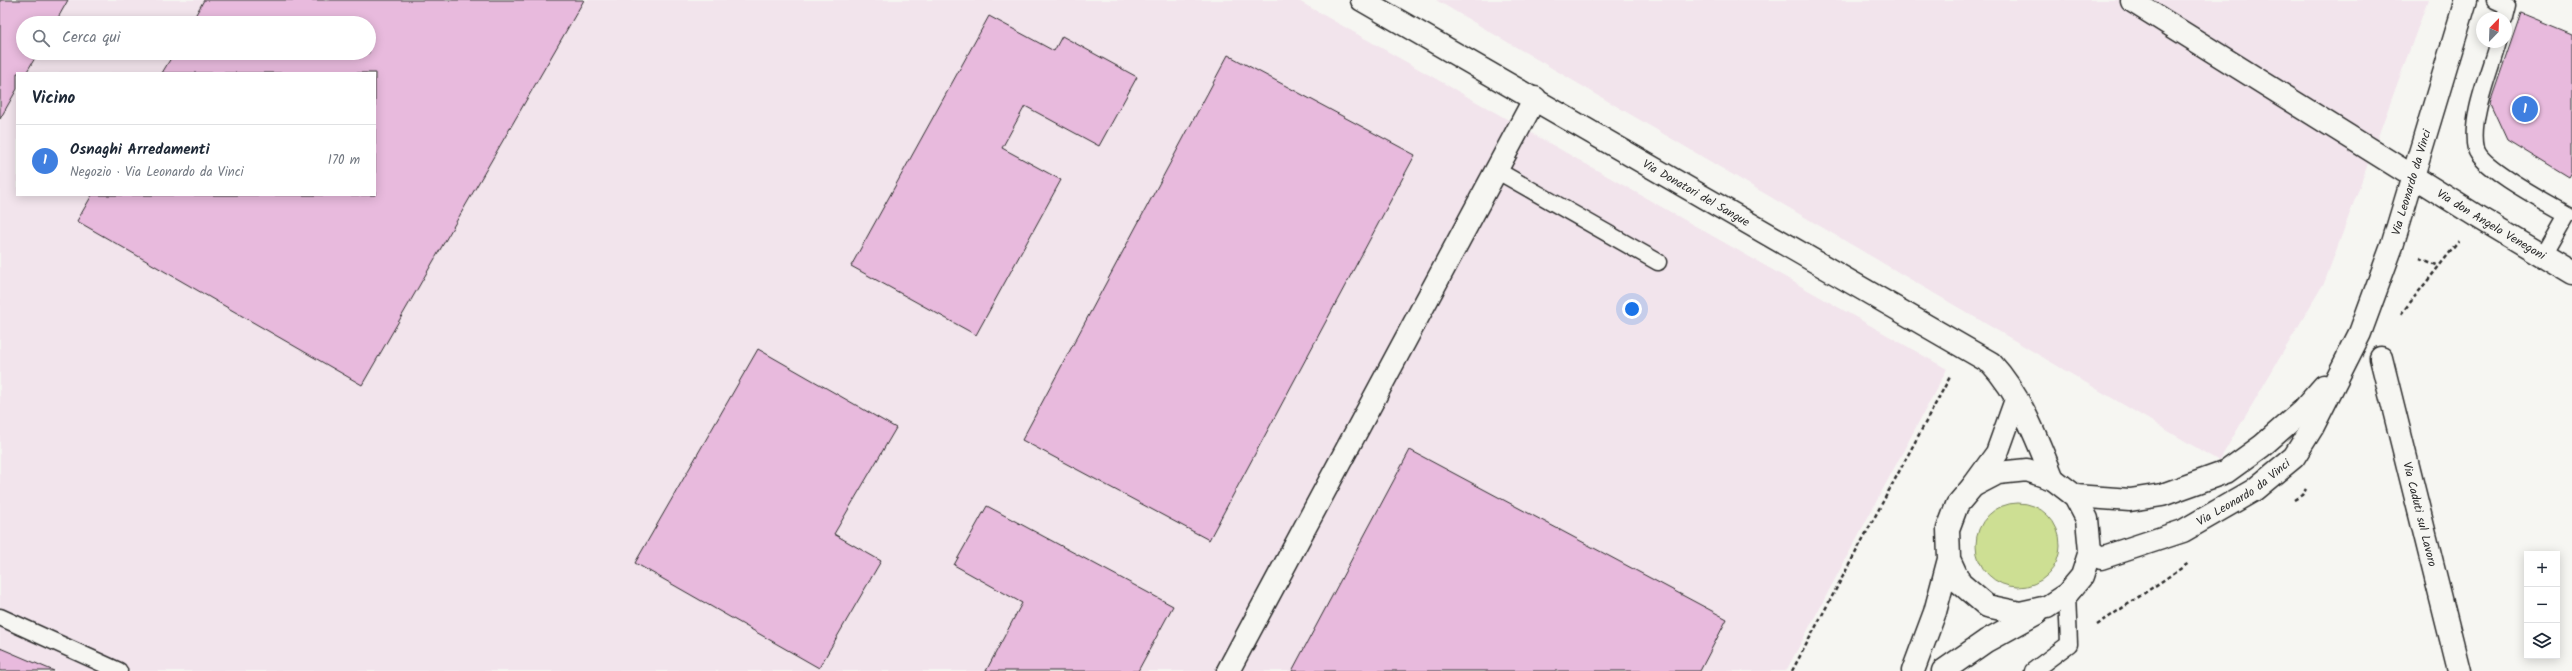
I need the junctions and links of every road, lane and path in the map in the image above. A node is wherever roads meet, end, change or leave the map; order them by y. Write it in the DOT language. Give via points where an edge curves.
graph roads {
  1 [pos="1362,0"];
  2 [pos="2466,0"];
  3 [pos="2495,0"];
  4 [pos="2132,1"];
  5 [pos="2506,12"];
  6 [pos="2496,48"];
  7 [pos="1535,98"];
  8 [pos="1496,170"];
  9 [pos="2411,175"];
  10 [pos="2478,217"];
  11 [pos="2542,256"];
  12 [pos="1658,262"];
  13 [pos="2572,273"];
  14 [pos="1965,348"];
  15 [pos="2381,358"];
  16 [pos="2346,361"];
  17 [pos="2016,400"];
  18 [pos="2054,479"];
  19 [pos="1973,486"];
  20 [pos="2074,496"];
  21 [pos="2090,551"];
  22 [pos="1949,559"];
  23 [pos="2068,594"];
  24 [pos="2047,607"];
  25 [pos="0,618"];
  26 [pos="119,671"];
  27 [pos="1228,671"];
  28 [pos="1792,671"];
  29 [pos="1913,671"];
  30 [pos="1943,671"];
  31 [pos="2033,671"];
  32 [pos="2459,671"];
  1 -- 7 [label="street, Via Donatori del Sangue"];
  2 -- 9 [label="street, Via Leonardo da Vinci"];
  3 -- 5 [label="lane" via="2508,6"];
  4 -- 9 [label="street, Via don Angelo Venegoni"];
  6 -- 11 [label="lane" via="2475,123 2476,150 2492,168 2567,214"];
  7 -- 8 [label="street"];
  7 -- 14 [label="street, Via Donatori del Sangue"];
  8 -- 12 [label="lane"];
  8 -- 27 [label="street"];
  9 -- 10 [label="street, Via don Angelo Venegoni"];
  9 -- 16 [label="street, Via Leonardo da Vinci" via="2392,246 2360,332"];
  10 -- 11 [label="street, Via don Angelo Venegoni"];
  10 -- 15 [label="path" via="2402,313"];
  11 -- 13 [label="street, Via don Angelo Venegoni"];
  14 -- 17 [label="street, Via Donatori del Sangue" via="1990,363 2005,378"];
  14 -- 28 [label="path"];
  15 -- 32 [label="street, Via Caduti sul Lavoro"];
  16 -- 20 [label="street, Via Leonardo da Vinci" via="2302,411 2262,446 2226,472 2162,495 2136,500"];
  16 -- 21 [label="street, Via Leonardo da Vinci" via="2294,457 2254,490 2183,531 2102,558"];
  17 -- 18 [label="street, Via Donatori del Sangue" via="2041,447"];
  17 -- 19 [label="street" via="1997,453"];
  18 -- 19 [label="street" via="2027,470 1998,473"];
  18 -- 20 [label="street"];
  19 -- 22 [label="street" via="1957,505 1948,529"];
  20 -- 21 [label="street" via="2087,519"];
  21 -- 23 [label="street" via="2082,576"];
  22 -- 24 [label="street" via="1960,583 1987,606 2020,613"];
  22 -- 29 [label="street" via="1935,612"];
  23 -- 24 [label="street"];
  23 -- 31 [label="lane" via="2069,644"];
  24 -- 30 [label="street" via="1986,641"];
  25 -- 26 [label="lane"];
}
